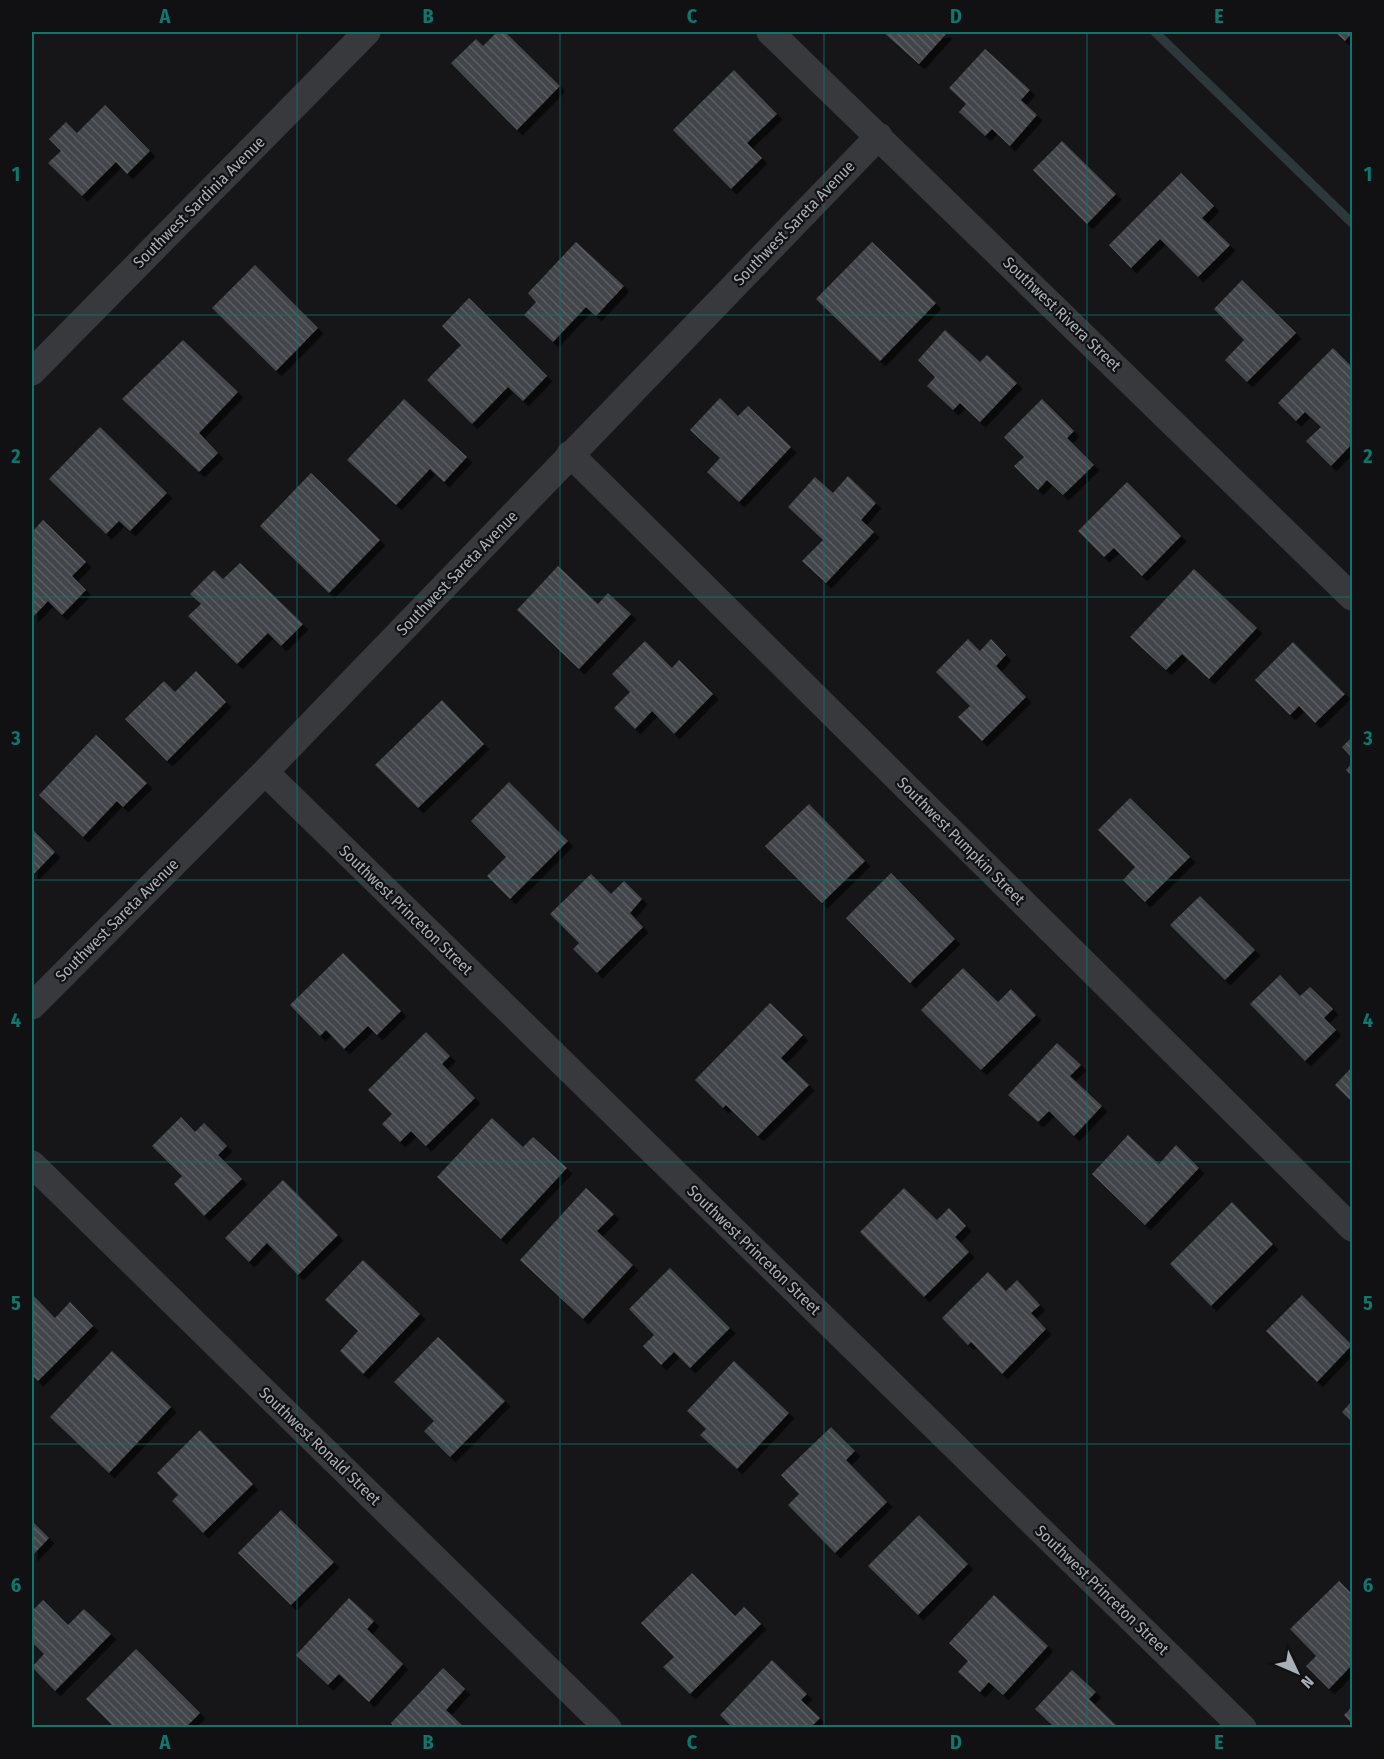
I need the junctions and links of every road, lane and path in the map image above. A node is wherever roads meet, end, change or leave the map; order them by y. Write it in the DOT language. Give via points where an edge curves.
graph roads {
  1 [pos="367,32"];
  2 [pos="770,32"];
  3 [pos="879,136"];
  4 [pos="32,372"];
  5 [pos="570,454"];
  6 [pos="1353,597"];
  7 [pos="265,772"];
  8 [pos="32,1006"];
  9 [pos="32,1164"];
  10 [pos="1353,1228"];
  11 [pos="608,1728"];
  12 [pos="1243,1728"];
  1 -- 4 [label="street, Southwest Sardinia Avenue"];
  2 -- 3 [label="street, Southwest Rivera Street"];
  3 -- 5 [label="street, Southwest Sareta Avenue"];
  3 -- 6 [label="street, Southwest Rivera Street"];
  5 -- 7 [label="street, Southwest Sareta Avenue"];
  5 -- 10 [label="street, Southwest Pumpkin Street"];
  7 -- 8 [label="street, Southwest Sareta Avenue"];
  7 -- 12 [label="street, Southwest Princeton Street"];
  9 -- 11 [label="street, Southwest Ronald Street"];
}
